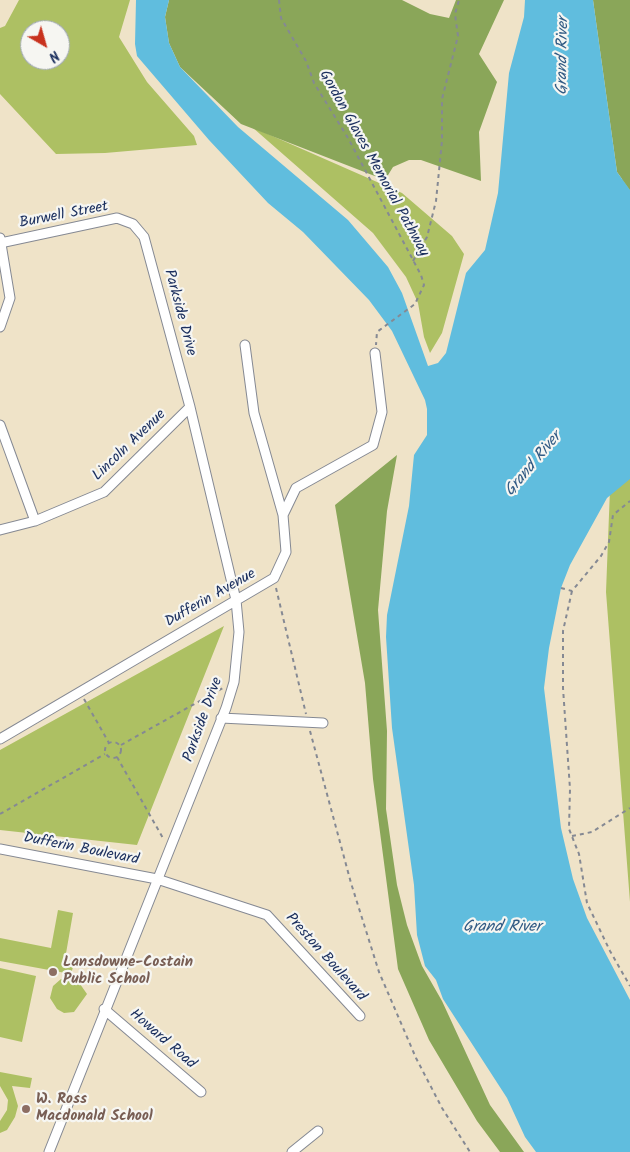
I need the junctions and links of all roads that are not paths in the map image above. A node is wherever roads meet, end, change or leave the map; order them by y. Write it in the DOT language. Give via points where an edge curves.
graph roads {
  1 [pos="133,224"];
  2 [pos="1,241"];
  3 [pos="0,327"];
  4 [pos="245,345"];
  5 [pos="376,353"];
  6 [pos="190,407"];
  7 [pos="0,425"];
  8 [pos="284,515"];
  9 [pos="35,521"];
  10 [pos="0,530"];
  11 [pos="236,600"];
  12 [pos="222,718"];
  13 [pos="323,723"];
  14 [pos="0,739"];
  15 [pos="0,849"];
  16 [pos="157,879"];
  17 [pos="104,1009"];
  18 [pos="360,1016"];
  19 [pos="201,1092"];
  20 [pos="318,1131"];
  21 [pos="49,1152"];
  22 [pos="292,1152"];
  1 -- 2 [label="street, Burwell Street" via="117,218"];
  1 -- 6 [label="street, Parkside Drive" via="144,237"];
  2 -- 3 [label="street" via="10,298"];
  4 -- 8 [label="street" via="254,413"];
  5 -- 8 [label="street, Dufferin Avenue" via="382,412 373,445 296,488"];
  6 -- 9 [label="street, Lincoln Avenue" via="104,492"];
  6 -- 11 [label="street, Parkside Drive"];
  7 -- 9 [label="street"];
  8 -- 11 [label="street, Dufferin Avenue" via="286,552 274,578"];
  9 -- 10 [label="street, Lincoln Avenue"];
  11 -- 12 [label="street, Parkside Drive" via="239,632 234,682"];
  11 -- 14 [label="street, Dufferin Avenue"];
  12 -- 13 [label="street"];
  12 -- 16 [label="street, Parkside Drive"];
  15 -- 16 [label="street, Dufferin Boulevard"];
  16 -- 17 [label="street, Parkside Drive"];
  16 -- 18 [label="street, Preston Boulevard" via="267,915"];
  17 -- 19 [label="street, Howard Road"];
  17 -- 21 [label="street, Parkside Drive"];
  20 -- 22 [label="street"];
}
